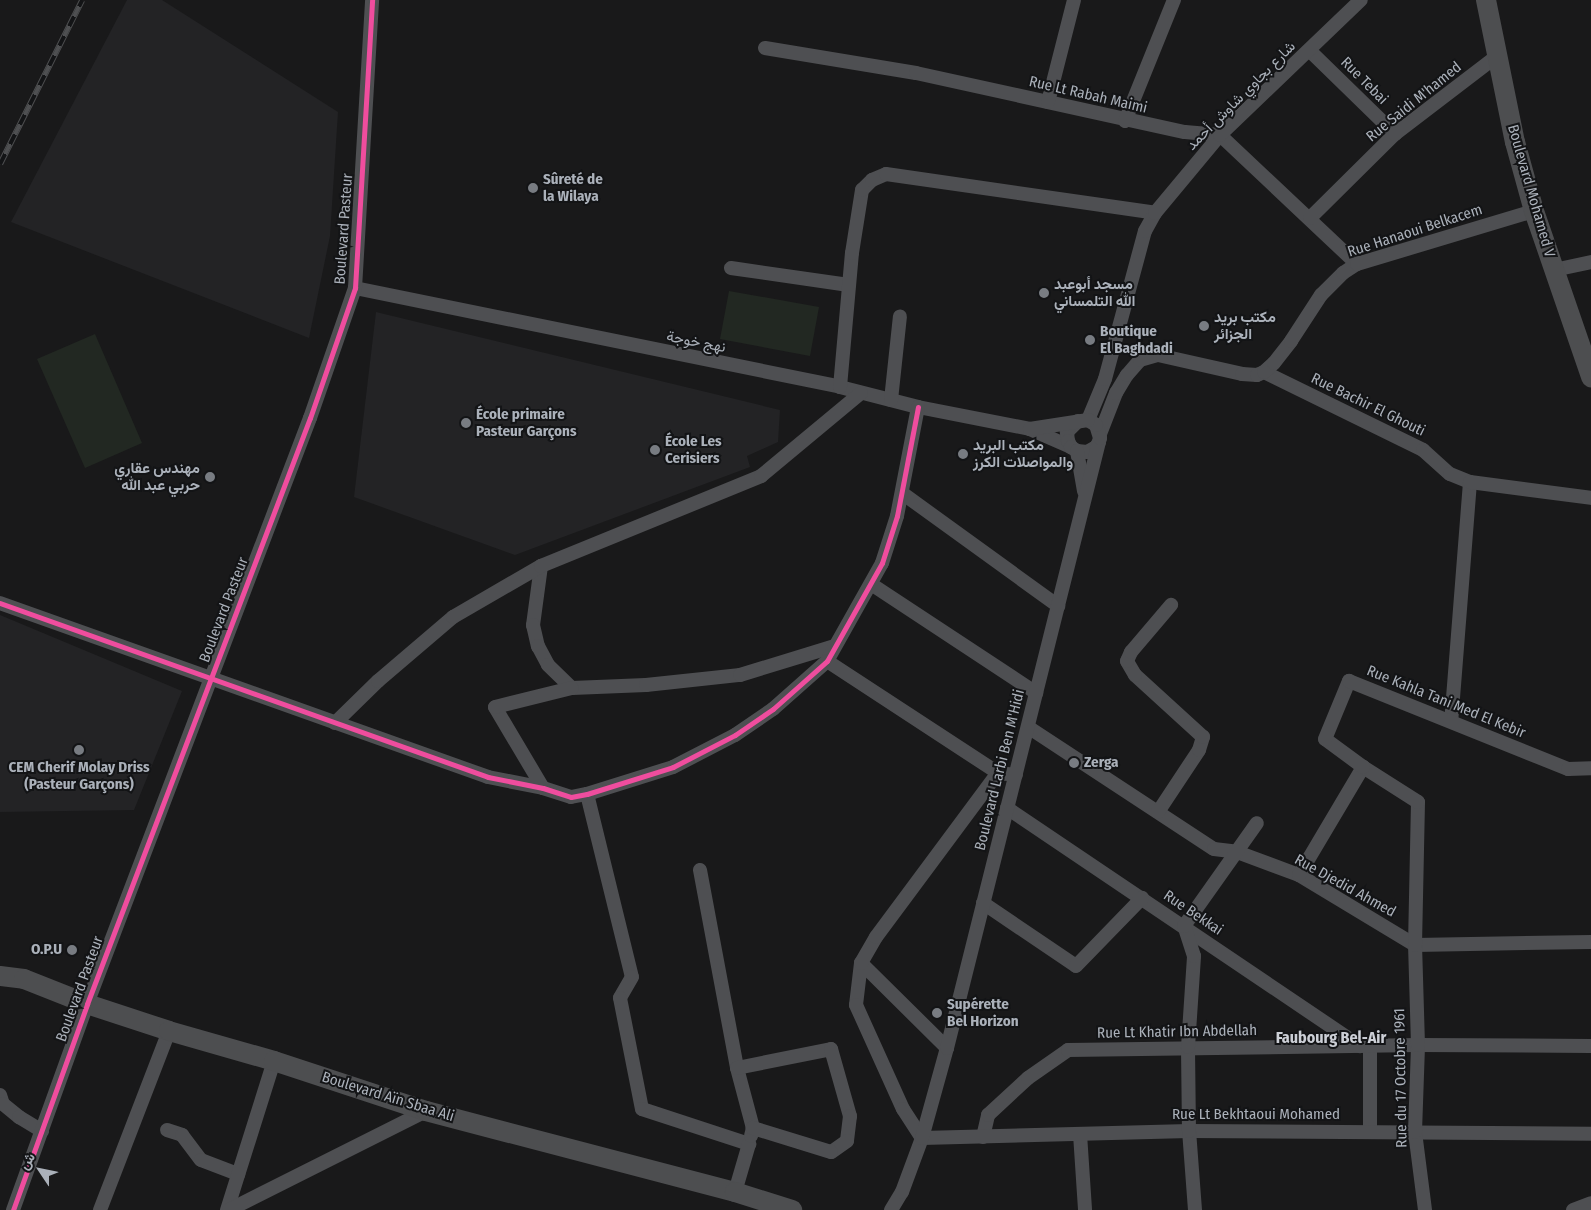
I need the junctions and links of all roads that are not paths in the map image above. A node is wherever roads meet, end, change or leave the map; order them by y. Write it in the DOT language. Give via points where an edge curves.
graph roads {
  1 [pos="372,0"];
  2 [pos="1074,0"];
  3 [pos="1174,0"];
  4 [pos="1361,0"];
  5 [pos="1486,0"];
  6 [pos="765,48"];
  7 [pos="1310,51"];
  8 [pos="1497,56"];
  9 [pos="1048,102"];
  10 [pos="1125,121"];
  11 [pos="1395,134"];
  12 [pos="1220,135"];
  13 [pos="1534,211"];
  14 [pos="1155,213"];
  15 [pos="1310,218"];
  16 [pos="1591,262"];
  17 [pos="1357,264"];
  18 [pos="731,268"];
  19 [pos="1554,270"];
  20 [pos="850,285"];
  21 [pos="355,288"];
  22 [pos="900,316"];
  23 [pos="1158,354"];
  24 [pos="1264,372"];
  25 [pos="1591,377"];
  26 [pos="840,387"];
  27 [pos="862,393"];
  28 [pos="891,400"];
  29 [pos="918,407"];
  30 [pos="1083,421"];
  31 [pos="1030,428"];
  32 [pos="1099,438"];
  33 [pos="1074,449"];
  34 [pos="1470,482"];
  35 [pos="902,493"];
  36 [pos="1591,498"];
  37 [pos="1085,499"];
  38 [pos="541,566"];
  39 [pos="871,584"];
  40 [pos="0,604"];
  41 [pos="1171,605"];
  42 [pos="1058,606"];
  43 [pos="835,646"];
  44 [pos="827,660"];
  45 [pos="210,680"];
  46 [pos="572,688"];
  47 [pos="1036,693"];
  48 [pos="1451,721"];
  49 [pos="335,723"];
  50 [pos="1028,727"];
  51 [pos="1363,767"];
  52 [pos="1591,768"];
  53 [pos="998,773"];
  54 [pos="1016,774"];
  55 [pos="543,788"];
  56 [pos="587,794"];
  57 [pos="1007,808"];
  58 [pos="1158,812"];
  59 [pos="1257,823"];
  60 [pos="1236,852"];
  61 [pos="700,870"];
  62 [pos="1299,875"];
  63 [pos="1142,898"];
  64 [pos="983,904"];
  65 [pos="1184,926"];
  66 [pos="1591,942"];
  67 [pos="1415,945"];
  68 [pos="861,963"];
  69 [pos="0,976"];
  70 [pos="87,1004"];
  71 [pos="169,1031"];
  72 [pos="1418,1045"];
  73 [pos="1365,1046"];
  74 [pos="1591,1046"];
  75 [pos="1188,1047"];
  76 [pos="947,1048"];
  77 [pos="274,1061"];
  78 [pos="737,1068"];
  79 [pos="0,1095"];
  80 [pos="426,1111"];
  81 [pos="753,1128"];
  82 [pos="167,1130"];
  83 [pos="42,1131"];
  84 [pos="1189,1131"];
  85 [pos="1370,1132"];
  86 [pos="1415,1132"];
  87 [pos="1080,1134"];
  88 [pos="1591,1134"];
  89 [pos="983,1136"];
  90 [pos="922,1138"];
  91 [pos="749,1144"];
  92 [pos="238,1174"];
  93 [pos="904,1184"];
  94 [pos="735,1192"];
  95 [pos="1591,1203"];
  96 [pos="787,1208"];
  97 [pos="13,1210"];
  98 [pos="100,1210"];
  99 [pos="228,1210"];
  100 [pos="891,1210"];
  101 [pos="902,1210"];
  102 [pos="1086,1210"];
  103 [pos="1195,1210"];
  104 [pos="1425,1210"];
  105 [pos="1574,1210"];
  1 -- 21 [label="street, Boulevard Pasteur"];
  2 -- 9 [label="street"];
  3 -- 10 [label="street"];
  4 -- 7 [label="street, شارع بجاوي شاوش أحمد"];
  5 -- 8 [label="main road, Boulevard Mohamed V"];
  6 -- 9 [label="street, Rue Lt Rabah Maimi" via="916,73"];
  7 -- 11 [label="street, Rue Tebai"];
  7 -- 12 [label="street, شارع بجاوي شاوش أحمد"];
  8 -- 11 [label="street, Rue Saidi M'hamed"];
  8 -- 13 [label="main road, Boulevard Mohamed V" via="1514,142"];
  9 -- 10 [label="street, Rue Lt Rabah Maimi"];
  10 -- 12 [label="street, Rue Lt Rabah Maimi"];
  11 -- 15 [label="street, Rue Saidi M'hamed"];
  12 -- 14 [label="street, شارع بجاوي شاوش أحمد"];
  12 -- 15 [label="street"];
  13 -- 17 [label="street, Rue Hanaoui Belkacem"];
  13 -- 19 [label="main road, Boulevard Mohamed V"];
  14 -- 20 [label="street" via="886,174 872,180 862,190"];
  14 -- 30 [label="street, شارع بجاوي شاوش أحمد" via="1143,238 1104,379"];
  15 -- 17 [label="street"];
  16 -- 19 [label="street"];
  17 -- 24 [label="street, Rue Hanaoui Belkacem" via="1332,283 1291,341"];
  18 -- 20 [label="street"];
  19 -- 25 [label="main road, Boulevard Mohamed V"];
  20 -- 26 [label="street"];
  21 -- 26 [label="street, نهج خوجة"];
  21 -- 45 [label="street, Boulevard Pasteur" via="310,418"];
  22 -- 28 [label="street"];
  23 -- 24 [label="street, Rue Bachir El Ghouti" via="1242,374"];
  23 -- 32 [label="street, Boulevard Larbi Ben M'Hidi" via="1140,360 1127,374 1110,406"];
  24 -- 34 [label="street, Rue Bachir El Ghouti" via="1423,450 1450,474"];
  26 -- 27 [label="street, نهج خوجة"];
  27 -- 28 [label="street, نهج خوجة"];
  27 -- 38 [label="street" via="761,476"];
  28 -- 29 [label="street, نهج خوجة"];
  29 -- 31 [label="street, نهج خوجة"];
  29 -- 35 [label="street"];
  30 -- 31 [label="street, نهج خوجة"];
  30 -- 32 [label="street" via="1096,425"];
  30 -- 33 [label="street" via="1073,424 1068,432 1068,441"];
  31 -- 33 [label="street, نهج خوجة"];
  32 -- 33 [label="street" via="1092,450"];
  32 -- 37 [label="street, Boulevard Larbi Ben M'Hidi"];
  33 -- 37 [label="street"];
  34 -- 36 [label="street, Rue Bachir El Ghouti"];
  34 -- 48 [label="street"];
  35 -- 39 [label="street" via="882,563"];
  35 -- 42 [label="street"];
  37 -- 42 [label="street, Boulevard Larbi Ben M'Hidi"];
  38 -- 46 [label="street" via="533,625 538,646 548,665"];
  38 -- 49 [label="street" via="452,617"];
  39 -- 43 [label="street"];
  39 -- 47 [label="street"];
  40 -- 45 [label="street"];
  41 -- 58 [label="street" via="1130,652 1127,661 1135,675 1203,737 1199,750"];
  42 -- 47 [label="street, Boulevard Larbi Ben M'Hidi"];
  43 -- 44 [label="street"];
  43 -- 46 [label="street" via="740,675 646,685"];
  44 -- 53 [label="street"];
  44 -- 56 [label="street" via="773,709 735,735 673,767"];
  45 -- 49 [label="street"];
  45 -- 70 [label="street, Boulevard Pasteur"];
  46 -- 55 [label="street" via="495,707"];
  47 -- 50 [label="street, Boulevard Larbi Ben M'Hidi"];
  48 -- 51 [label="street, Rue Kahla Tani Med El Kebir" via="1349,681 1325,739"];
  48 -- 52 [label="street, Rue Kahla Tani Med El Kebir" via="1568,769"];
  49 -- 55 [label="street" via="488,777"];
  50 -- 54 [label="street, Boulevard Larbi Ben M'Hidi"];
  50 -- 58 [label="street, Rue Djedid Ahmed"];
  51 -- 62 [label="street"];
  51 -- 67 [label="street, Rue du 17 Octobre 1961" via="1418,802"];
  53 -- 54 [label="street"];
  53 -- 68 [label="street" via="876,937"];
  54 -- 57 [label="street, Boulevard Larbi Ben M'Hidi"];
  55 -- 56 [label="street" via="571,797"];
  56 -- 91 [label="street" via="632,977 620,998 642,1109"];
  57 -- 63 [label="street, Rue Bekkai"];
  57 -- 64 [label="street, Boulevard Larbi Ben M'Hidi"];
  58 -- 60 [label="street, Rue Djedid Ahmed" via="1214,849"];
  59 -- 60 [label="street"];
  60 -- 62 [label="street, Rue Djedid Ahmed"];
  60 -- 65 [label="street"];
  61 -- 78 [label="street"];
  62 -- 67 [label="street, Rue Djedid Ahmed"];
  63 -- 64 [label="street" via="1076,966"];
  63 -- 65 [label="street, Rue Bekkai"];
  64 -- 76 [label="street, Boulevard Larbi Ben M'Hidi"];
  65 -- 73 [label="street, Rue Bekkai"];
  65 -- 75 [label="street" via="1194,956"];
  66 -- 67 [label="street"];
  67 -- 72 [label="street, Rue du 17 Octobre 1961"];
  68 -- 76 [label="street"];
  68 -- 90 [label="street" via="856,1005 903,1109"];
  69 -- 70 [label="main road, Boulevard Aïn Sbaa Ali" via="24,979"];
  70 -- 71 [label="main road, Boulevard Aïn Sbaa Ali"];
  70 -- 83 [label="street, Boulevard Pasteur"];
  71 -- 77 [label="main road, Boulevard Aïn Sbaa Ali"];
  71 -- 98 [label="street"];
  72 -- 73 [label="street, Rue Lt Khatir Ibn Abdellah"];
  72 -- 74 [label="street, Rue Lt Khatir Ibn Abdellah"];
  72 -- 86 [label="street, Rue du 17 Octobre 1961"];
  73 -- 75 [label="street, Rue Lt Khatir Ibn Abdellah"];
  73 -- 85 [label="street"];
  75 -- 84 [label="street"];
  75 -- 89 [label="street, Rue Lt Khatir Ibn Abdellah" via="1068,1050 1028,1078 988,1116"];
  76 -- 90 [label="street, Boulevard Larbi Ben M'Hidi"];
  77 -- 80 [label="main road, Boulevard Aïn Sbaa Ali"];
  77 -- 92 [label="street"];
  78 -- 81 [label="street"];
  78 -- 81 [label="street" via="831,1050 850,1116 847,1141 831,1152"];
  79 -- 83 [label="street" via="8,1109"];
  80 -- 94 [label="main road, Boulevard Aïn Sbaa Ali"];
  80 -- 99 [label="street"];
  81 -- 91 [label="street"];
  82 -- 92 [label="street" via="182,1135 200,1160"];
  83 -- 97 [label="street, Boulevard Pasteur"];
  84 -- 85 [label="street, Rue Lt Bekhtaoui Mohamed"];
  84 -- 87 [label="street, Rue Lt Bekhtaoui Mohamed"];
  84 -- 103 [label="street"];
  85 -- 86 [label="street, Rue Lt Bekhtaoui Mohamed"];
  86 -- 88 [label="street, Rue Lt Bekhtaoui Mohamed"];
  86 -- 104 [label="street, Rue du 17 Octobre 1961"];
  87 -- 89 [label="street, Rue Lt Bekhtaoui Mohamed"];
  87 -- 102 [label="street"];
  89 -- 90 [label="street, Rue Lt Bekhtaoui Mohamed"];
  90 -- 93 [label="street, Boulevard Larbi Ben M'Hidi"];
  91 -- 94 [label="street"];
  92 -- 99 [label="street"];
  93 -- 100 [label="street"];
  93 -- 101 [label="street"];
  94 -- 96 [label="main road, Boulevard Aïn Sbaa Ali"];
  95 -- 105 [label="street"];
}
